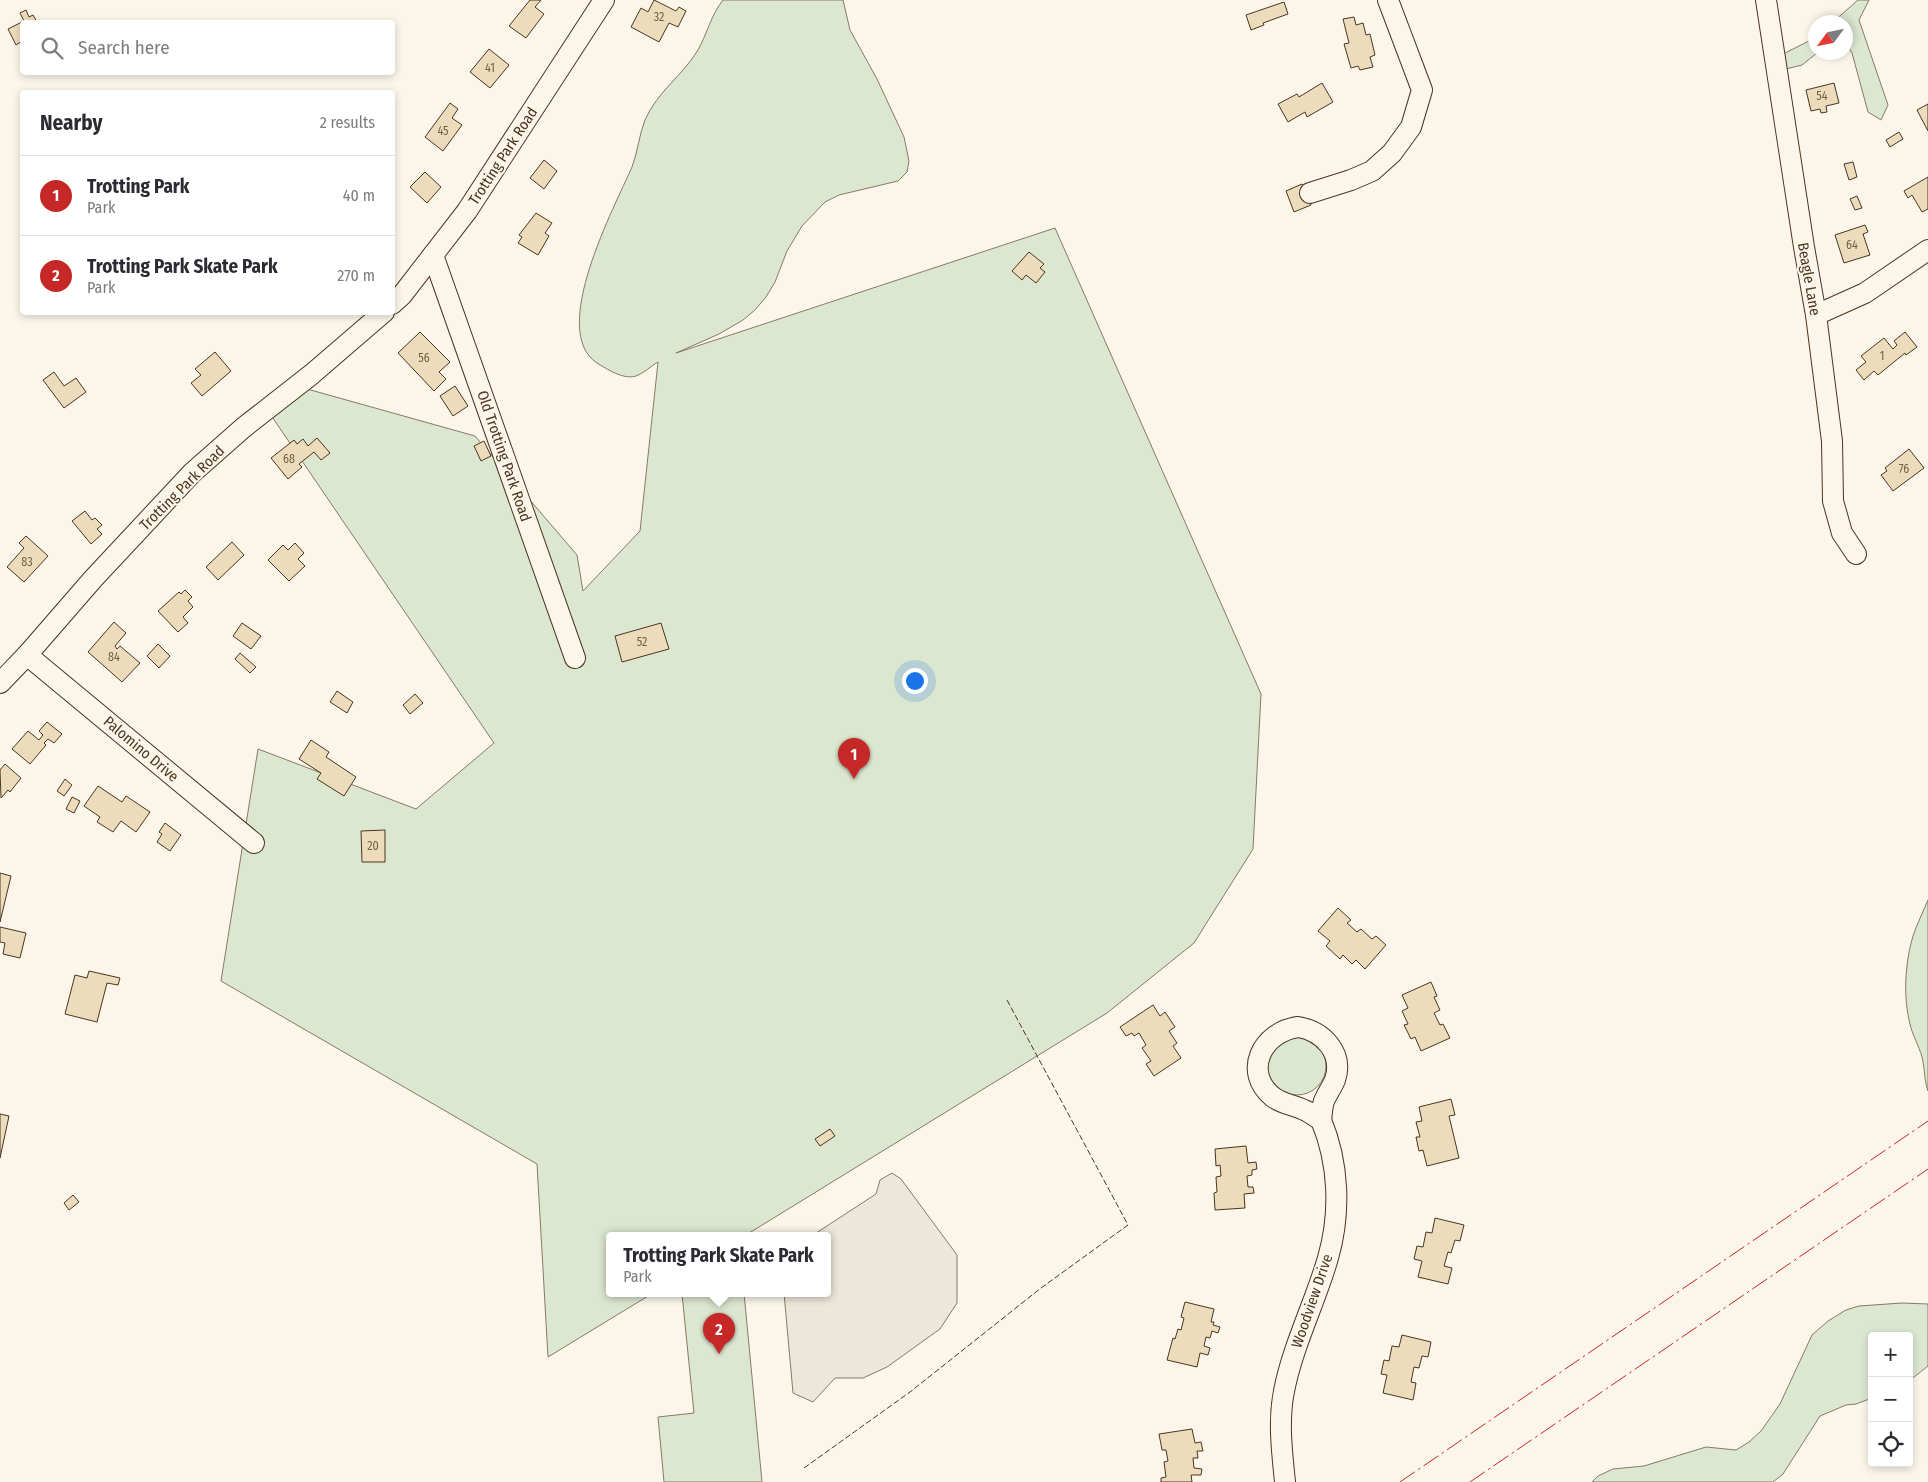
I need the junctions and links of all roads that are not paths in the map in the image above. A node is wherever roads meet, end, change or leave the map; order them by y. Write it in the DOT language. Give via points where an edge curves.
graph roads {
  1 [pos="604,0"];
  2 [pos="1388,0"];
  3 [pos="1766,0"];
  4 [pos="1310,193"];
  5 [pos="1928,250"];
  6 [pos="433,255"];
  7 [pos="395,301"];
  8 [pos="380,315"];
  9 [pos="1816,315"];
  10 [pos="1856,554"];
  11 [pos="27,655"];
  12 [pos="575,658"];
  13 [pos="0,683"];
  14 [pos="254,843"];
  15 [pos="1321,1120"];
  16 [pos="1285,1482"];
  1 -- 6 [label="street, Trotting Park Road" via="467,210"];
  2 -- 4 [label="street" via="1422,90 1411,127 1392,153 1372,171"];
  3 -- 9 [label="street, Beagle Lane"];
  5 -- 9 [label="street" via="1865,293"];
  6 -- 7 [label="street, Trotting Park Road"];
  6 -- 12 [label="street, Old Trotting Park Road"];
  8 -- 11 [label="street, Trotting Park Road" via="204,462 93,579"];
  9 -- 10 [label="street, Beagle Lane" via="1832,441 1833,501 1842,533"];
  11 -- 13 [label="street, Trotting Park Road"];
  11 -- 14 [label="street, Palomino Drive"];
  15 -- 15 [label="street" via="1323,1103 1337,1069 1332,1049 1326,1040 1308,1029 1298,1027 1278,1033 1270,1039 1259,1058 1260,1079 1273,1097 1306,1110"];
  15 -- 16 [label="street, Woodview Drive" via="1336,1180 1335,1211 1329,1256 1298,1339 1284,1393 1282,1438"];
}
